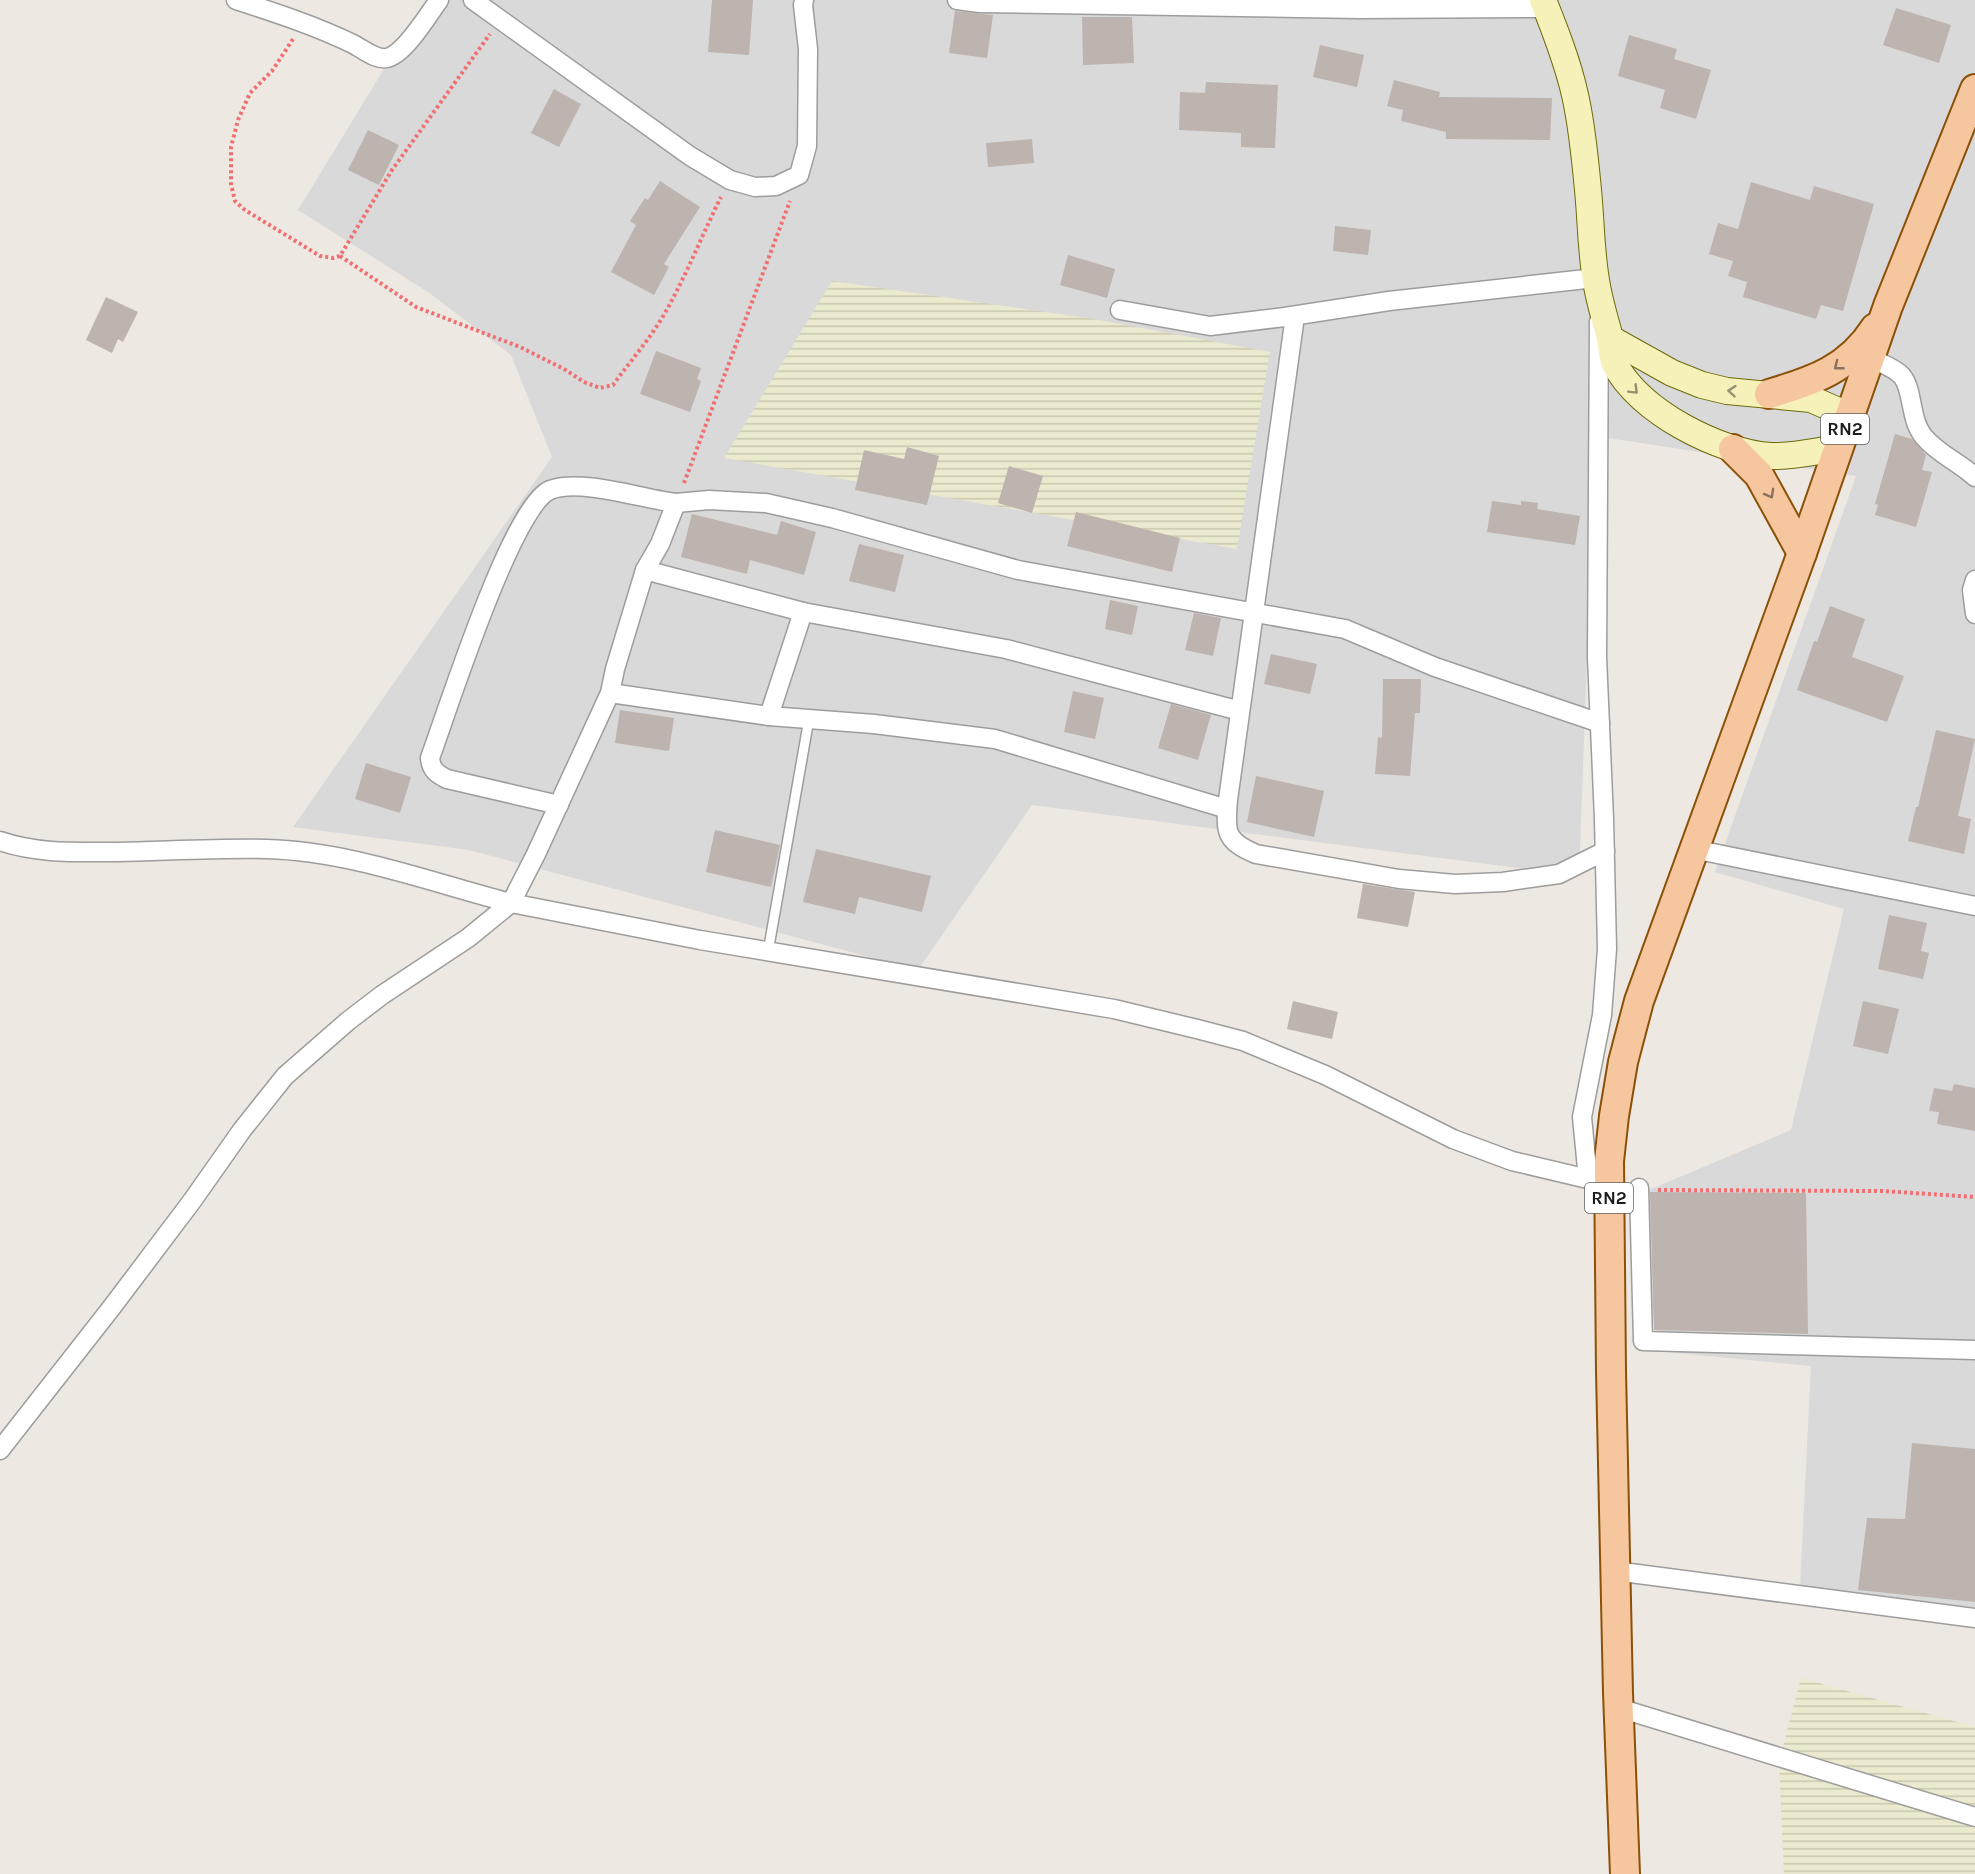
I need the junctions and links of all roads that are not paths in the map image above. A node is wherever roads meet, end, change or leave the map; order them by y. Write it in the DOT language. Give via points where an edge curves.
graph roads {
  1 [pos="236,0"];
  2 [pos="439,0"];
  3 [pos="473,0"];
  4 [pos="804,0"];
  5 [pos="957,0"];
  6 [pos="1544,4"];
  7 [pos="1972,106"];
  8 [pos="1597,288"];
  9 [pos="1888,306"];
  10 [pos="1120,310"];
  11 [pos="1295,316"];
  12 [pos="1611,339"];
  13 [pos="1870,358"];
  14 [pos="1769,394"];
  15 [pos="1850,416"];
  16 [pos="1839,448"];
  17 [pos="1733,449"];
  18 [pos="1975,477"];
  19 [pos="676,503"];
  20 [pos="1802,553"];
  21 [pos="645,570"];
  22 [pos="1975,580"];
  23 [pos="802,612"];
  24 [pos="1253,613"];
  25 [pos="1975,614"];
  26 [pos="610,693"];
  27 [pos="1240,711"];
  28 [pos="769,716"];
  29 [pos="809,720"];
  30 [pos="1600,723"];
  31 [pos="559,805"];
  32 [pos="1227,809"];
  33 [pos="0,841"];
  34 [pos="1693,849"];
  35 [pos="1605,851"];
  36 [pos="511,903"];
  37 [pos="1975,906"];
  38 [pos="768,952"];
  39 [pos="1599,1182"];
  40 [pos="1639,1188"];
  41 [pos="1975,1350"];
  42 [pos="0,1450"];
  43 [pos="1616,1571"];
  44 [pos="1975,1618"];
  45 [pos="1618,1708"];
  46 [pos="1975,1816"];
  47 [pos="1625,1874"];
  1 -- 2 [label="street" via="388,58 400,51"];
  3 -- 4 [label="street" via="690,156 730,180 755,187 776,186 799,175 807,146"];
  5 -- 6 [label="street" via="1359,9"];
  6 -- 8 [label="main road" via="1575,95"];
  7 -- 9 [label="main road, RN2"];
  8 -- 11 [label="street" via="1389,301"];
  8 -- 12 [label="main road"];
  8 -- 30 [label="street"];
  9 -- 13 [label="main road, RN2"];
  9 -- 14 [label="main road, one-way" via="1870,335 1833,370"];
  10 -- 11 [label="street" via="1210,326"];
  11 -- 24 [label="street"];
  14 -- 12 [label="main road, one-way" via="1717,389 1689,381"];
  12 -- 17 [label="main road, one-way" via="1615,365 1638,394 1666,417"];
  13 -- 15 [label="main road, RN2"];
  13 -- 18 [label="street" via="1903,376 1914,418 1923,435"];
  14 -- 15 [label="main road" via="1811,399"];
  15 -- 16 [label="main road, RN2"];
  16 -- 17 [label="main road" via="1772,456"];
  16 -- 20 [label="main road, RN2"];
  17 -- 20 [label="main road, one-way" via="1760,475"];
  19 -- 21 [label="street"];
  19 -- 24 [label="street" via="766,503 1018,570"];
  19 -- 31 [label="street" via="595,488 561,487 548,491 536,502 514,537 482,612 430,765 447,779"];
  20 -- 34 [label="main road, RN2"];
  21 -- 23 [label="street"];
  21 -- 26 [label="street"];
  22 -- 25 [label="street"];
  23 -- 27 [label="street" via="1005,649"];
  23 -- 28 [label="street"];
  24 -- 27 [label="street"];
  24 -- 30 [label="street" via="1345,629 1435,667"];
  26 -- 28 [label="street"];
  26 -- 31 [label="street"];
  27 -- 32 [label="street"];
  28 -- 29 [label="street"];
  29 -- 32 [label="street" via="995,740"];
  29 -- 38 [label="lane"];
  30 -- 35 [label="street"];
  31 -- 36 [label="street"];
  32 -- 35 [label="street" via="1226,828 1232,840 1256,854 1399,879 1455,884 1503,882 1559,874"];
  33 -- 36 [label="street" via="24,848 74,853 268,849 301,852 385,867"];
  34 -- 37 [label="street"];
  34 -- 39 [label="main road, RN2" via="1639,1001 1623,1062 1609,1161"];
  35 -- 39 [label="street" via="1607,950 1602,1015 1582,1117"];
  36 -- 38 [label="street"];
  36 -- 42 [label="street" via="468,938 348,1021 285,1076 148,1261"];
  38 -- 39 [label="street" via="1114,1009 1243,1041 1324,1075 1453,1139 1512,1161"];
  39 -- 43 [label="main road, RN2"];
  40 -- 41 [label="street" via="1643,1341"];
  43 -- 44 [label="street"];
  43 -- 45 [label="main road, RN2"];
  45 -- 46 [label="street"];
  45 -- 47 [label="main road, RN2"];
}
